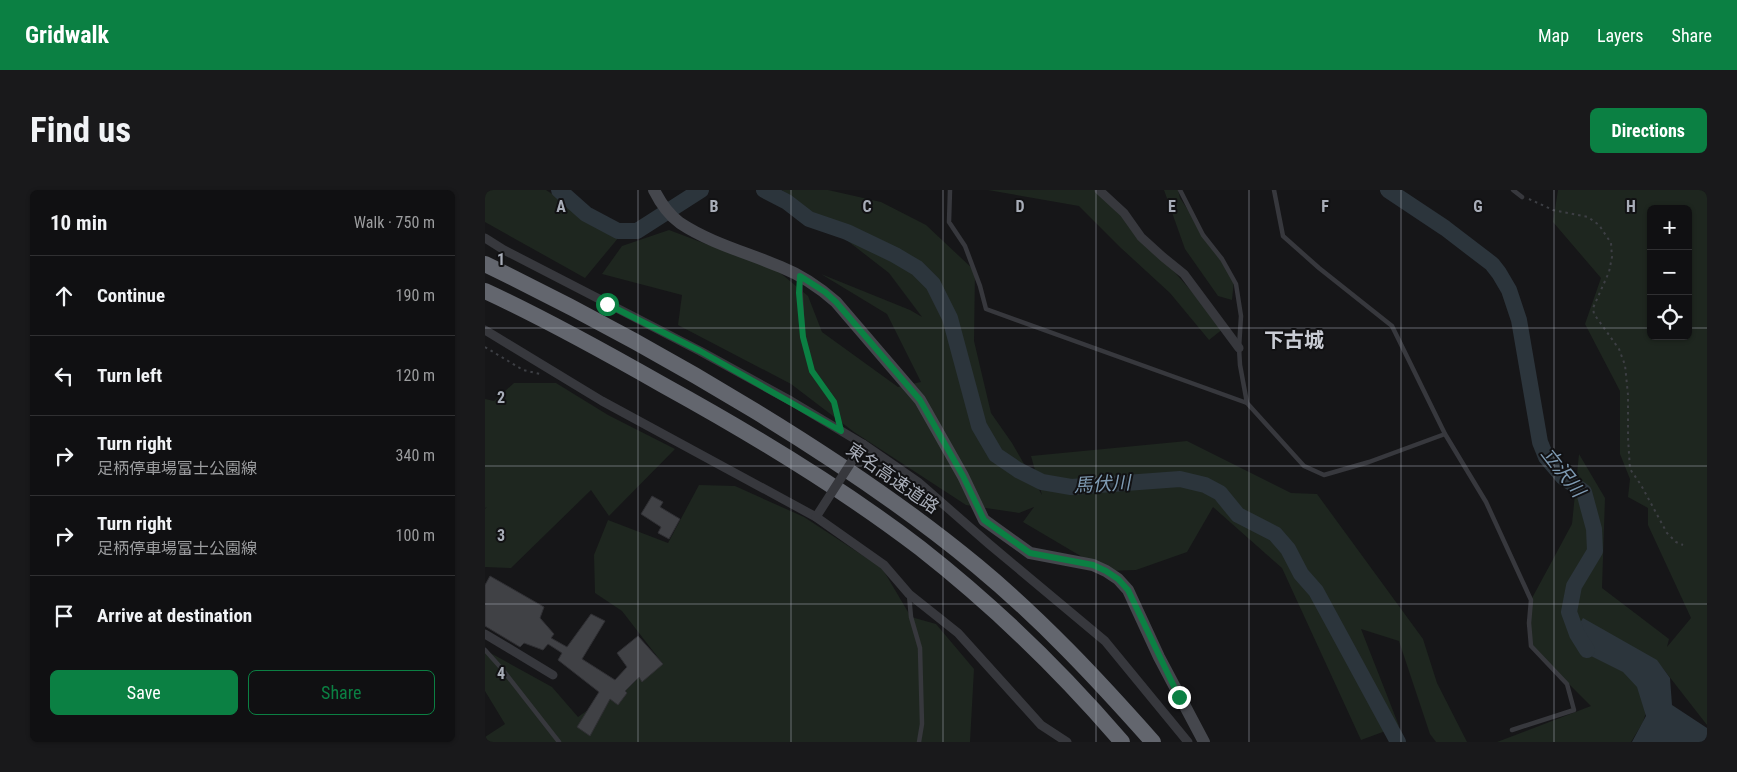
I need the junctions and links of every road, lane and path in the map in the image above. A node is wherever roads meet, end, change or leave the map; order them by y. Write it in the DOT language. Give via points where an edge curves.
graph roads {
  1 [pos="950,190"];
  2 [pos="1099,190"];
  3 [pos="1180,190"];
  4 [pos="1274,190"];
  5 [pos="1513,190"];
  6 [pos="655,191"];
  7 [pos="1522,197"];
  8 [pos="485,238"];
  9 [pos="485,264"];
  10 [pos="800,276"];
  11 [pos="485,291"];
  12 [pos="485,330"];
  13 [pos="485,347"];
  14 [pos="1239,348"];
  15 [pos="540,374"];
  16 [pos="1247,403"];
  17 [pos="841,431"];
  18 [pos="1445,434"];
  19 [pos="863,444"];
  20 [pos="817,517"];
  21 [pos="1683,545"];
  22 [pos="909,594"];
  23 [pos="485,634"];
  24 [pos="485,650"];
  25 [pos="553,675"];
  26 [pos="1512,730"];
  27 [pos="559,742"];
  28 [pos="919,742"];
  29 [pos="1067,742"];
  30 [pos="1122,742"];
  31 [pos="1153,742"];
  32 [pos="1188,742"];
  33 [pos="1204,742"];
  1 -- 16 [label="lane" via="949,222 965,246 986,309"];
  2 -- 14 [label="street" via="1124,213 1141,237 1184,274"];
  3 -- 14 [label="lane" via="1203,236 1222,259 1236,284 1241,316"];
  4 -- 18 [label="lane" via="1283,236 1392,326"];
  5 -- 7 [label="lane"];
  6 -- 10 [label="main road" via="679,222 699,234"];
  7 -- 21 [label="path" via="1553,210 1588,217 1599,225 1611,243 1609,272 1593,308 1619,349 1625,365 1629,395 1627,438 1630,468 1667,534"];
  8 -- 17 [label="street" via="700,351"];
  9 -- 31 [label="highway, 東名高速道路" via="610,327 715,387 874,488 957,550 1029,612 1084,666"];
  10 -- 17 [label="lane" via="803,337 812,371 834,402"];
  10 -- 33 [label="main road" via="836,302 920,400 984,520 1030,553 1093,565 1118,579 1128,590"];
  11 -- 30 [label="highway" via="727,420 799,464 919,547 1011,625"];
  12 -- 20 [label="street" via="602,400"];
  13 -- 15 [label="path" via="523,370"];
  14 -- 16 [label="lane"];
  16 -- 18 [label="lane" via="1304,466 1324,475"];
  17 -- 19 [label="street"];
  18 -- 26 [label="lane" via="1486,502 1531,600 1531,646 1567,684 1574,710"];
  19 -- 20 [label="street, bridge"];
  19 -- 32 [label="street" via="918,482 1105,641"];
  20 -- 22 [label="street" via="884,565"];
  22 -- 28 [label="lane" via="911,617 920,648 922,724"];
  22 -- 29 [label="street" via="958,633 1041,725"];
  23 -- 25 [label="street"];
  24 -- 27 [label="lane"];
}
